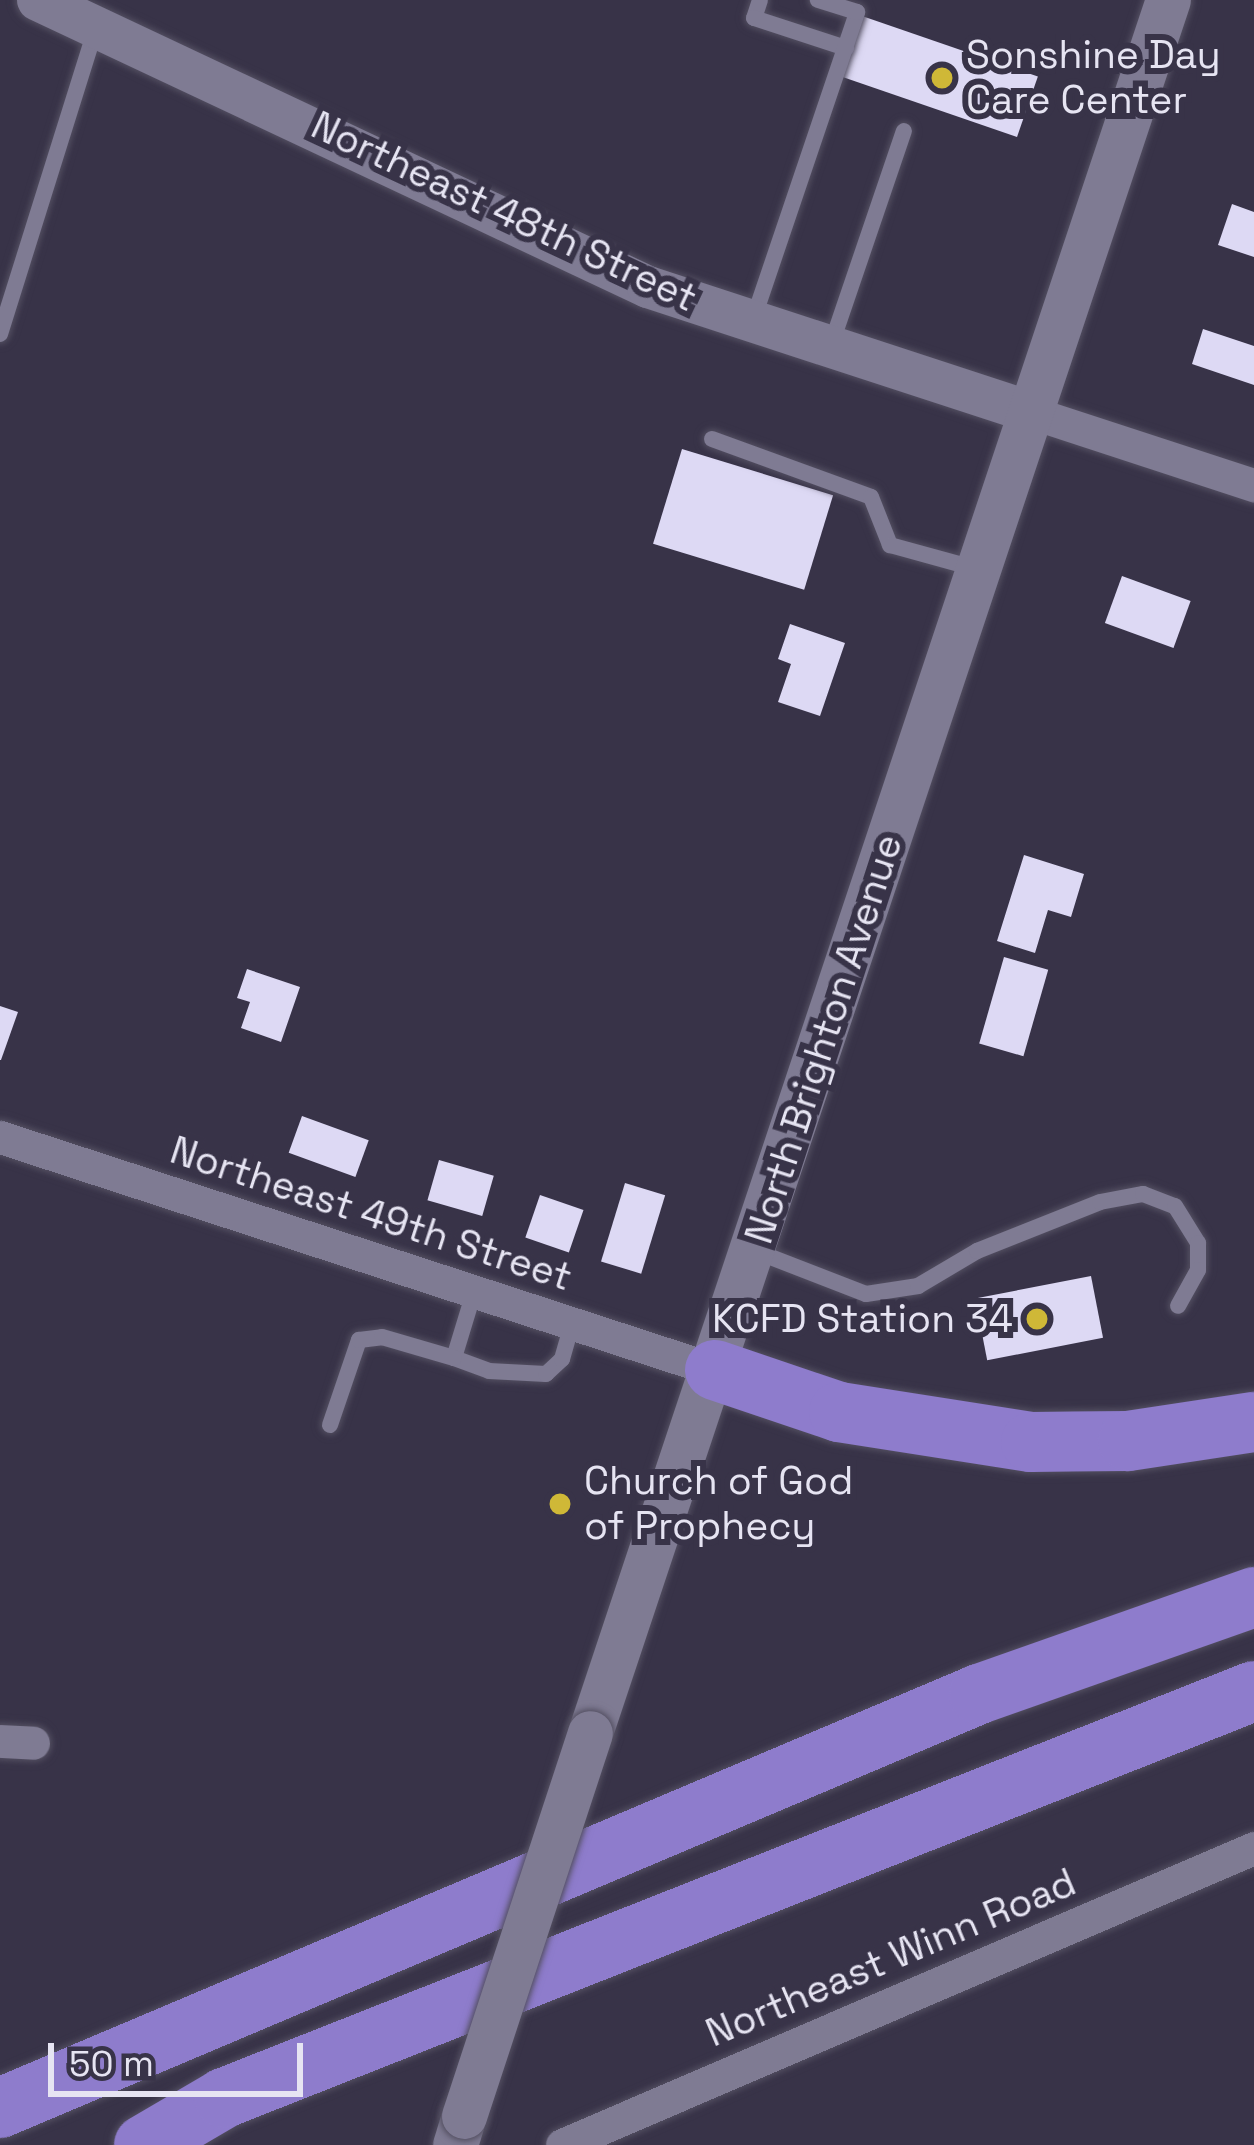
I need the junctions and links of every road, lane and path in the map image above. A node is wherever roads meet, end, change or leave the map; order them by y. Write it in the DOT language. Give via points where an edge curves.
graph roads {
  1 [pos="38,0"];
  2 [pos="760,0"];
  3 [pos="818,0"];
  4 [pos="1168,0"];
  5 [pos="98,25"];
  6 [pos="845,48"];
  7 [pos="904,131"];
  8 [pos="752,321"];
  9 [pos="0,334"];
  10 [pos="831,346"];
  11 [pos="1030,412"];
  12 [pos="712,439"];
  13 [pos="1254,485"];
  14 [pos="978,569"];
  15 [pos="0,1137"];
  16 [pos="755,1250"];
  17 [pos="474,1292"];
  18 [pos="1178,1306"];
  19 [pos="572,1324"];
  20 [pos="454,1358"];
  21 [pos="716,1370"];
  22 [pos="1254,1423"];
  23 [pos="330,1425"];
  24 [pos="1254,1597"];
  25 [pos="1254,1691"];
  26 [pos="1253,1854"];
  27 [pos="0,2108"];
  28 [pos="460,2130"];
  29 [pos="144,2145"];
  30 [pos="562,2145"];
  1 -- 5 [label="street, Northeast 48th Street"];
  2 -- 6 [label="lane" via="754,18"];
  3 -- 6 [label="lane" via="857,12"];
  4 -- 11 [label="main road, North Brighton Avenue"];
  5 -- 8 [label="street, Northeast 48th Street" via="648,287"];
  5 -- 9 [label="lane"];
  6 -- 8 [label="lane"];
  7 -- 10 [label="lane"];
  8 -- 10 [label="street, Northeast 48th Street"];
  10 -- 11 [label="street, Northeast 48th Street"];
  11 -- 13 [label="street, Northeast 48th Street"];
  11 -- 14 [label="main road, North Brighton Avenue"];
  12 -- 14 [label="lane" via="871,496 890,545"];
  14 -- 16 [label="main road, North Brighton Avenue"];
  15 -- 17 [label="street, Northeast 49th Street"];
  16 -- 18 [label="lane" via="866,1294 918,1286 977,1252 1100,1202 1143,1194 1174,1206 1198,1243 1198,1270"];
  16 -- 21 [label="main road, North Brighton Avenue"];
  17 -- 19 [label="street, Northeast 49th Street"];
  17 -- 20 [label="lane"];
  19 -- 20 [label="lane" via="562,1359 546,1374 523,1379"];
  19 -- 21 [label="street, Northeast 49th Street"];
  20 -- 23 [label="lane" via="382,1337 359,1340"];
  21 -- 22 [label="highway" via="839,1412 1031,1442 1128,1441"];
  21 -- 28 [label="main road, North Brighton Avenue, bridge"];
  24 -- 27 [label="highway" via="979,1694"];
  25 -- 29 [label="highway" via="224,2098"];
  26 -- 30 [label="street, Northeast Winn Road"];
}
